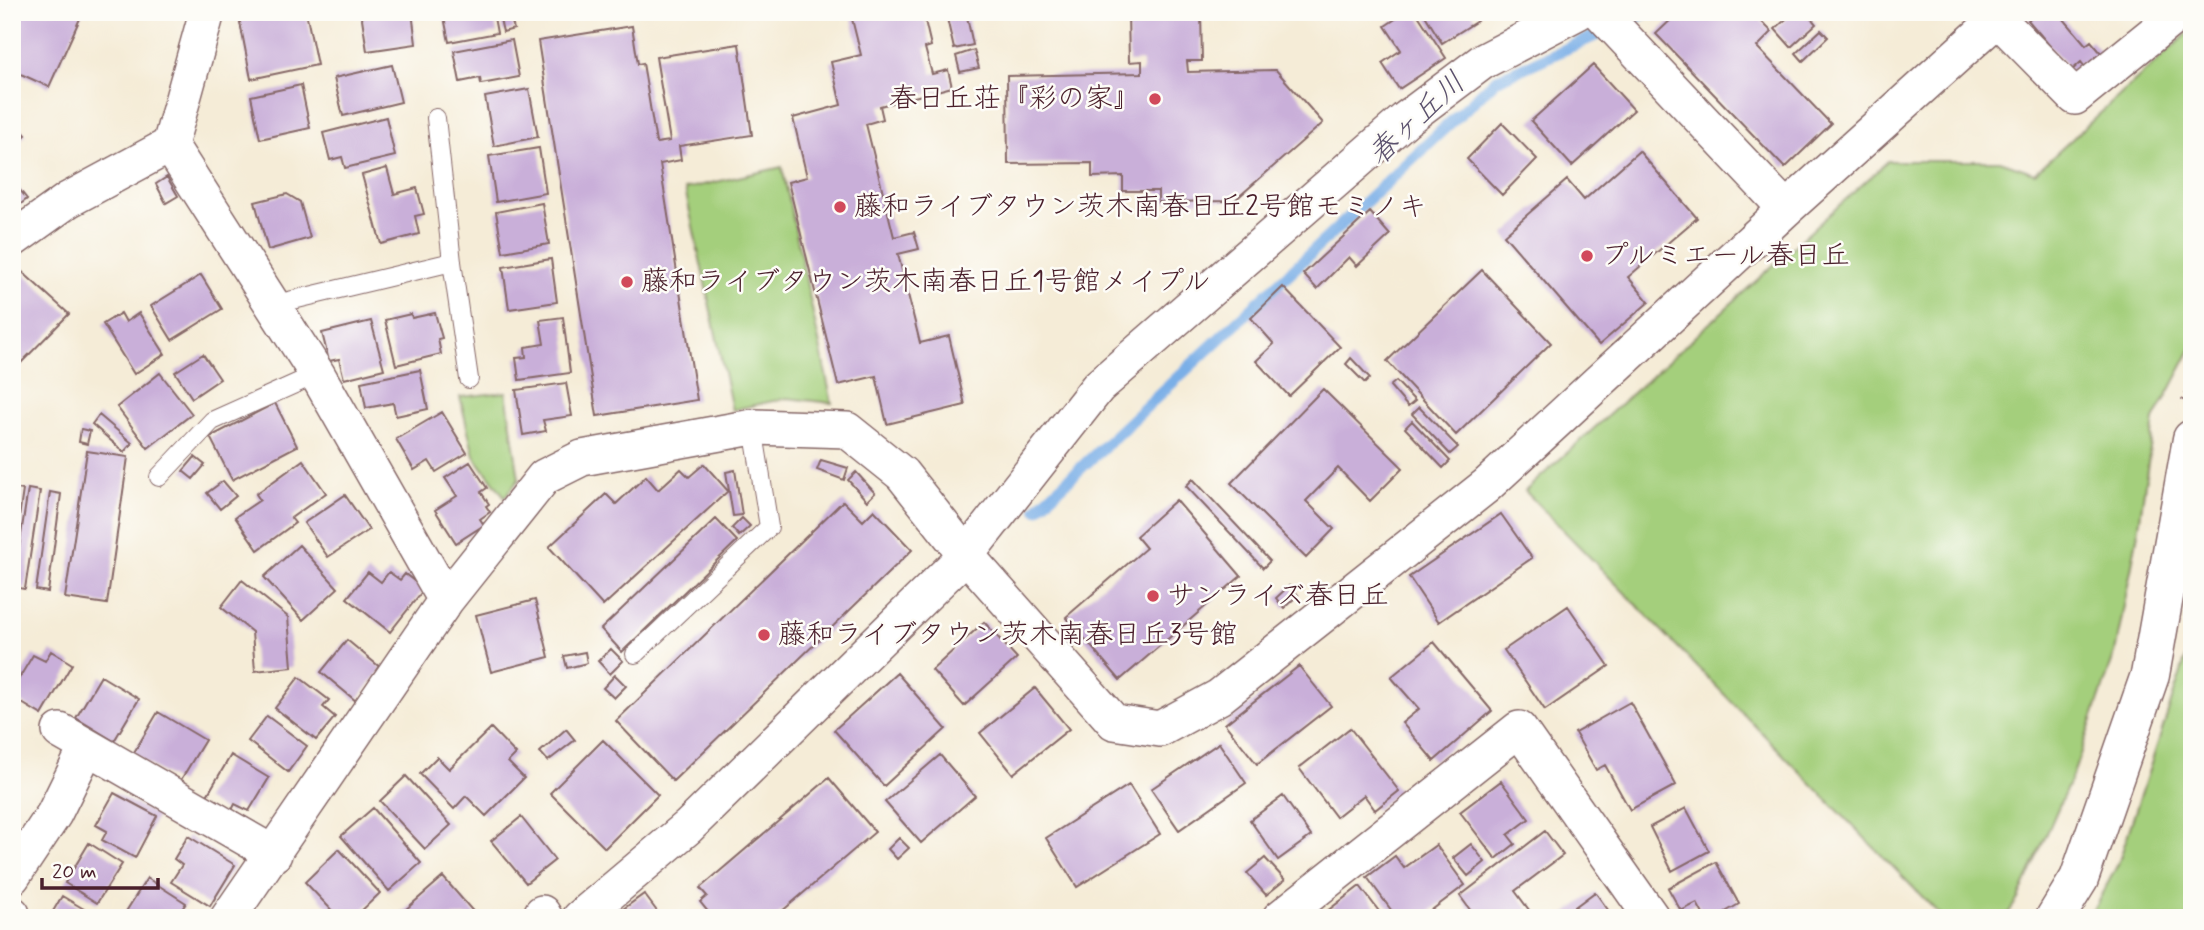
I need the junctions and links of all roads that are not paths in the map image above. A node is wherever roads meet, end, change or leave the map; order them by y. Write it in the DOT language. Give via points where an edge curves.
graph roads {
  1 [pos="207,12"];
  2 [pos="1578,12"];
  3 [pos="1600,12"];
  4 [pos="2180,12"];
  5 [pos="2001,16"];
  6 [pos="436,118"];
  7 [pos="170,145"];
  8 [pos="1786,209"];
  9 [pos="12,240"];
  10 [pos="453,262"];
  11 [pos="272,305"];
  12 [pos="317,374"];
  13 [pos="469,379"];
  14 [pos="753,427"];
  15 [pos="2192,439"];
  16 [pos="159,477"];
  17 [pos="966,555"];
  18 [pos="446,600"];
  19 [pos="635,654"];
  20 [pos="274,854"];
  21 [pos="12,877"];
  22 [pos="228,918"];
  23 [pos="580,918"];
  24 [pos="1280,918"];
  25 [pos="1653,918"];
  26 [pos="2055,918"];
  1 -- 7 [label="street"];
  2 -- 17 [label="street" via="1482,62 1406,119 1098,387"];
  3 -- 8 [label="street"];
  4 -- 5 [label="street" via="2075,97"];
  5 -- 8 [label="street"];
  6 -- 10 [label="lane"];
  7 -- 9 [label="street" via="68,200"];
  7 -- 11 [label="street"];
  8 -- 17 [label="street" via="1486,486 1219,697 1160,729 1114,722"];
  10 -- 11 [label="lane"];
  10 -- 13 [label="lane"];
  11 -- 12 [label="street"];
  12 -- 16 [label="lane" via="212,421"];
  12 -- 18 [label="street"];
  14 -- 17 [label="street" via="847,430 902,474"];
  14 -- 18 [label="street" via="582,458 544,477"];
  14 -- 19 [label="lane" via="769,527"];
  15 -- 26 [label="street" via="2150,676 2079,879"];
  17 -- 23 [label="street" via="688,827"];
  18 -- 20 [label="street"];
  20 -- 21 [label="street" via="74,739 54,814"];
  20 -- 22 [label="street"];
  24 -- 25 [label="street" via="1519,729"];
}
